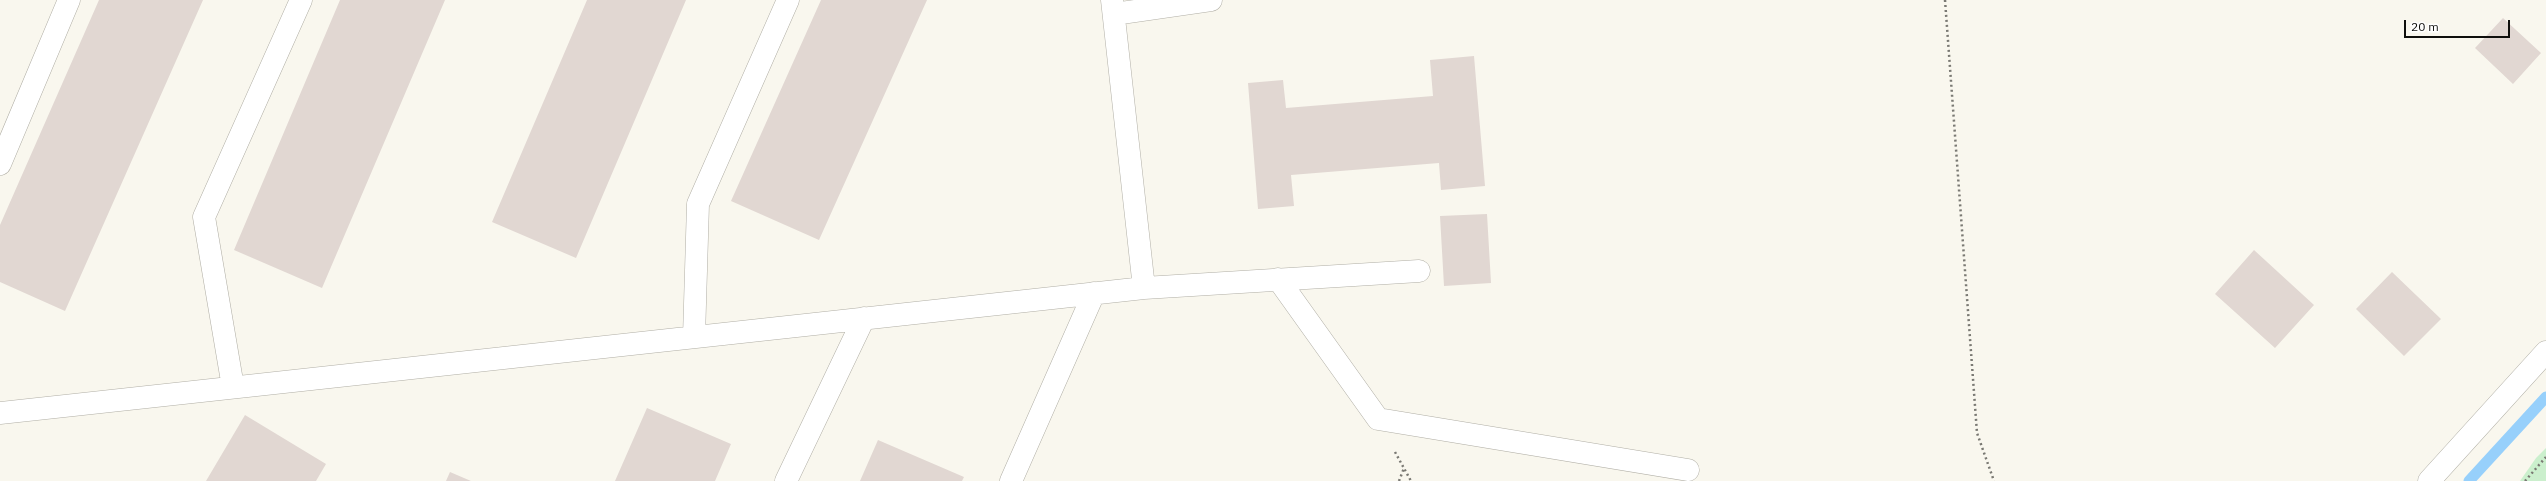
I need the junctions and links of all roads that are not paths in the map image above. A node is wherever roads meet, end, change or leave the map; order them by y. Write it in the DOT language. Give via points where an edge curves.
graph roads {
  1 [pos="69,0"];
  2 [pos="301,0"];
  3 [pos="788,0"];
  4 [pos="1211,0"];
  5 [pos="1113,7"];
  6 [pos="0,164"];
  7 [pos="1419,271"];
  8 [pos="1278,279"];
  9 [pos="1144,288"];
  10 [pos="1094,293"];
  11 [pos="864,318"];
  12 [pos="694,337"];
  13 [pos="2546,352"];
  14 [pos="233,387"];
  15 [pos="0,413"];
  16 [pos="1688,470"];
  17 [pos="786,481"];
  18 [pos="1011,481"];
  19 [pos="2429,481"];
  1 -- 6 [label="street"];
  2 -- 14 [label="street" via="204,217"];
  3 -- 12 [label="street" via="698,204"];
  4 -- 5 [label="street"];
  5 -- 9 [label="street"];
  7 -- 8 [label="street"];
  8 -- 9 [label="street"];
  8 -- 16 [label="street" via="1378,420"];
  9 -- 10 [label="street"];
  10 -- 11 [label="street"];
  10 -- 18 [label="street"];
  11 -- 12 [label="street"];
  11 -- 17 [label="street"];
  12 -- 14 [label="street"];
  13 -- 19 [label="street"];
  14 -- 15 [label="street"];
}
